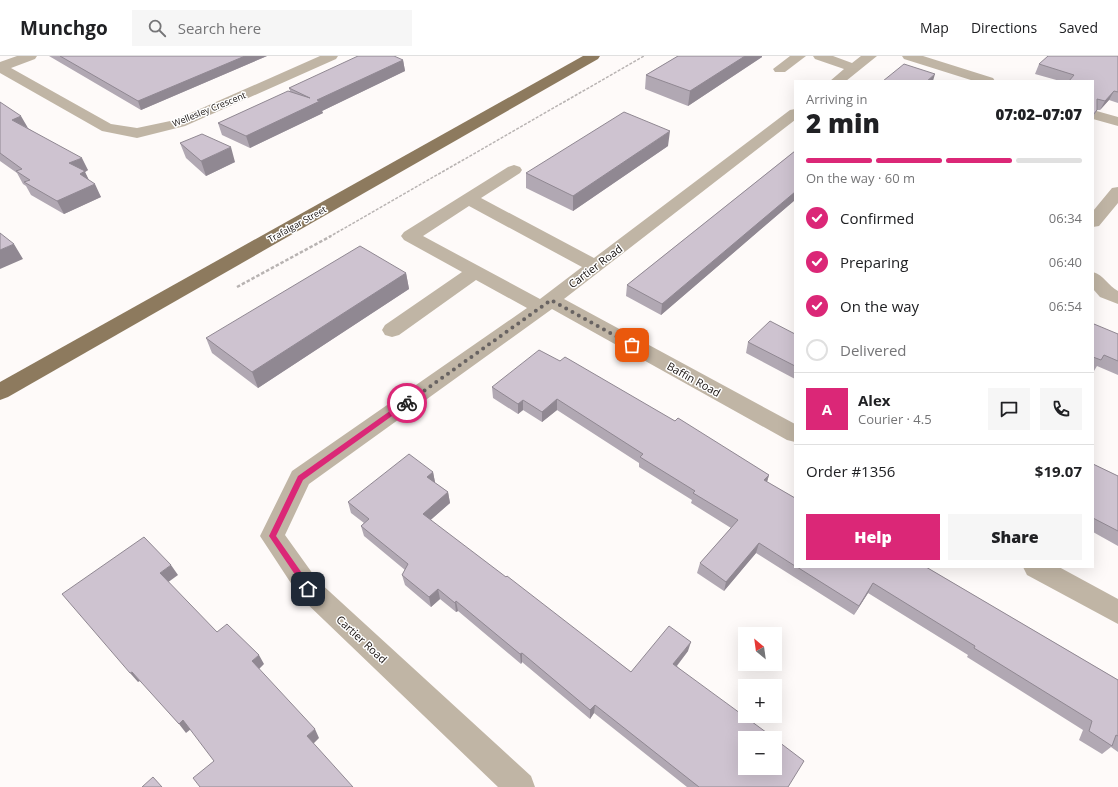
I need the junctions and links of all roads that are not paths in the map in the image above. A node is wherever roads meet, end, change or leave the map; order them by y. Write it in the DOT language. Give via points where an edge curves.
graph roads {
  1 [pos="30,56"];
  2 [pos="331,56"];
  3 [pos="593,56"];
  4 [pos="799,56"];
  5 [pos="820,56"];
  6 [pos="870,56"];
  7 [pos="909,56"];
  8 [pos="0,67"];
  9 [pos="854,68"];
  10 [pos="780,69"];
  11 [pos="838,80"];
  12 [pos="985,80"];
  13 [pos="794,114"];
  14 [pos="1094,114"];
  15 [pos="1118,122"];
  16 [pos="514,170"];
  17 [pos="1118,192"];
  18 [pos="469,199"];
  19 [pos="1094,221"];
  20 [pos="595,266"];
  21 [pos="475,272"];
  22 [pos="1094,279"];
  23 [pos="1118,298"];
  24 [pos="545,304"];
  25 [pos="392,330"];
  26 [pos="0,392"];
  27 [pos="794,433"];
  28 [pos="1038,568"];
  29 [pos="1118,612"];
  30 [pos="520,787"];
  1 -- 8 [label="street"];
  2 -- 8 [label="street, Wellesley Crescent" via="180,123 138,133 107,128"];
  3 -- 26 [label="main road, Trafalgar Street"];
  4 -- 10 [label="street"];
  5 -- 9 [label="street"];
  6 -- 9 [label="street"];
  7 -- 12 [label="street"];
  9 -- 11 [label="street"];
  13 -- 20 [label="street, Cartier Road"];
  14 -- 15 [label="street"];
  16 -- 18 [label="street"];
  17 -- 19 [label="street"];
  18 -- 20 [label="street"];
  18 -- 21 [label="street, Baffin Road" via="410,236"];
  20 -- 24 [label="street, Cartier Road"];
  21 -- 24 [label="street, Baffin Road"];
  21 -- 25 [label="street"];
  22 -- 23 [label="street" via="1107,293"];
  24 -- 27 [label="street, Baffin Road"];
  24 -- 30 [label="street, Cartier Road" via="300,478 272,536 308,589"];
  28 -- 29 [label="street"];
}
